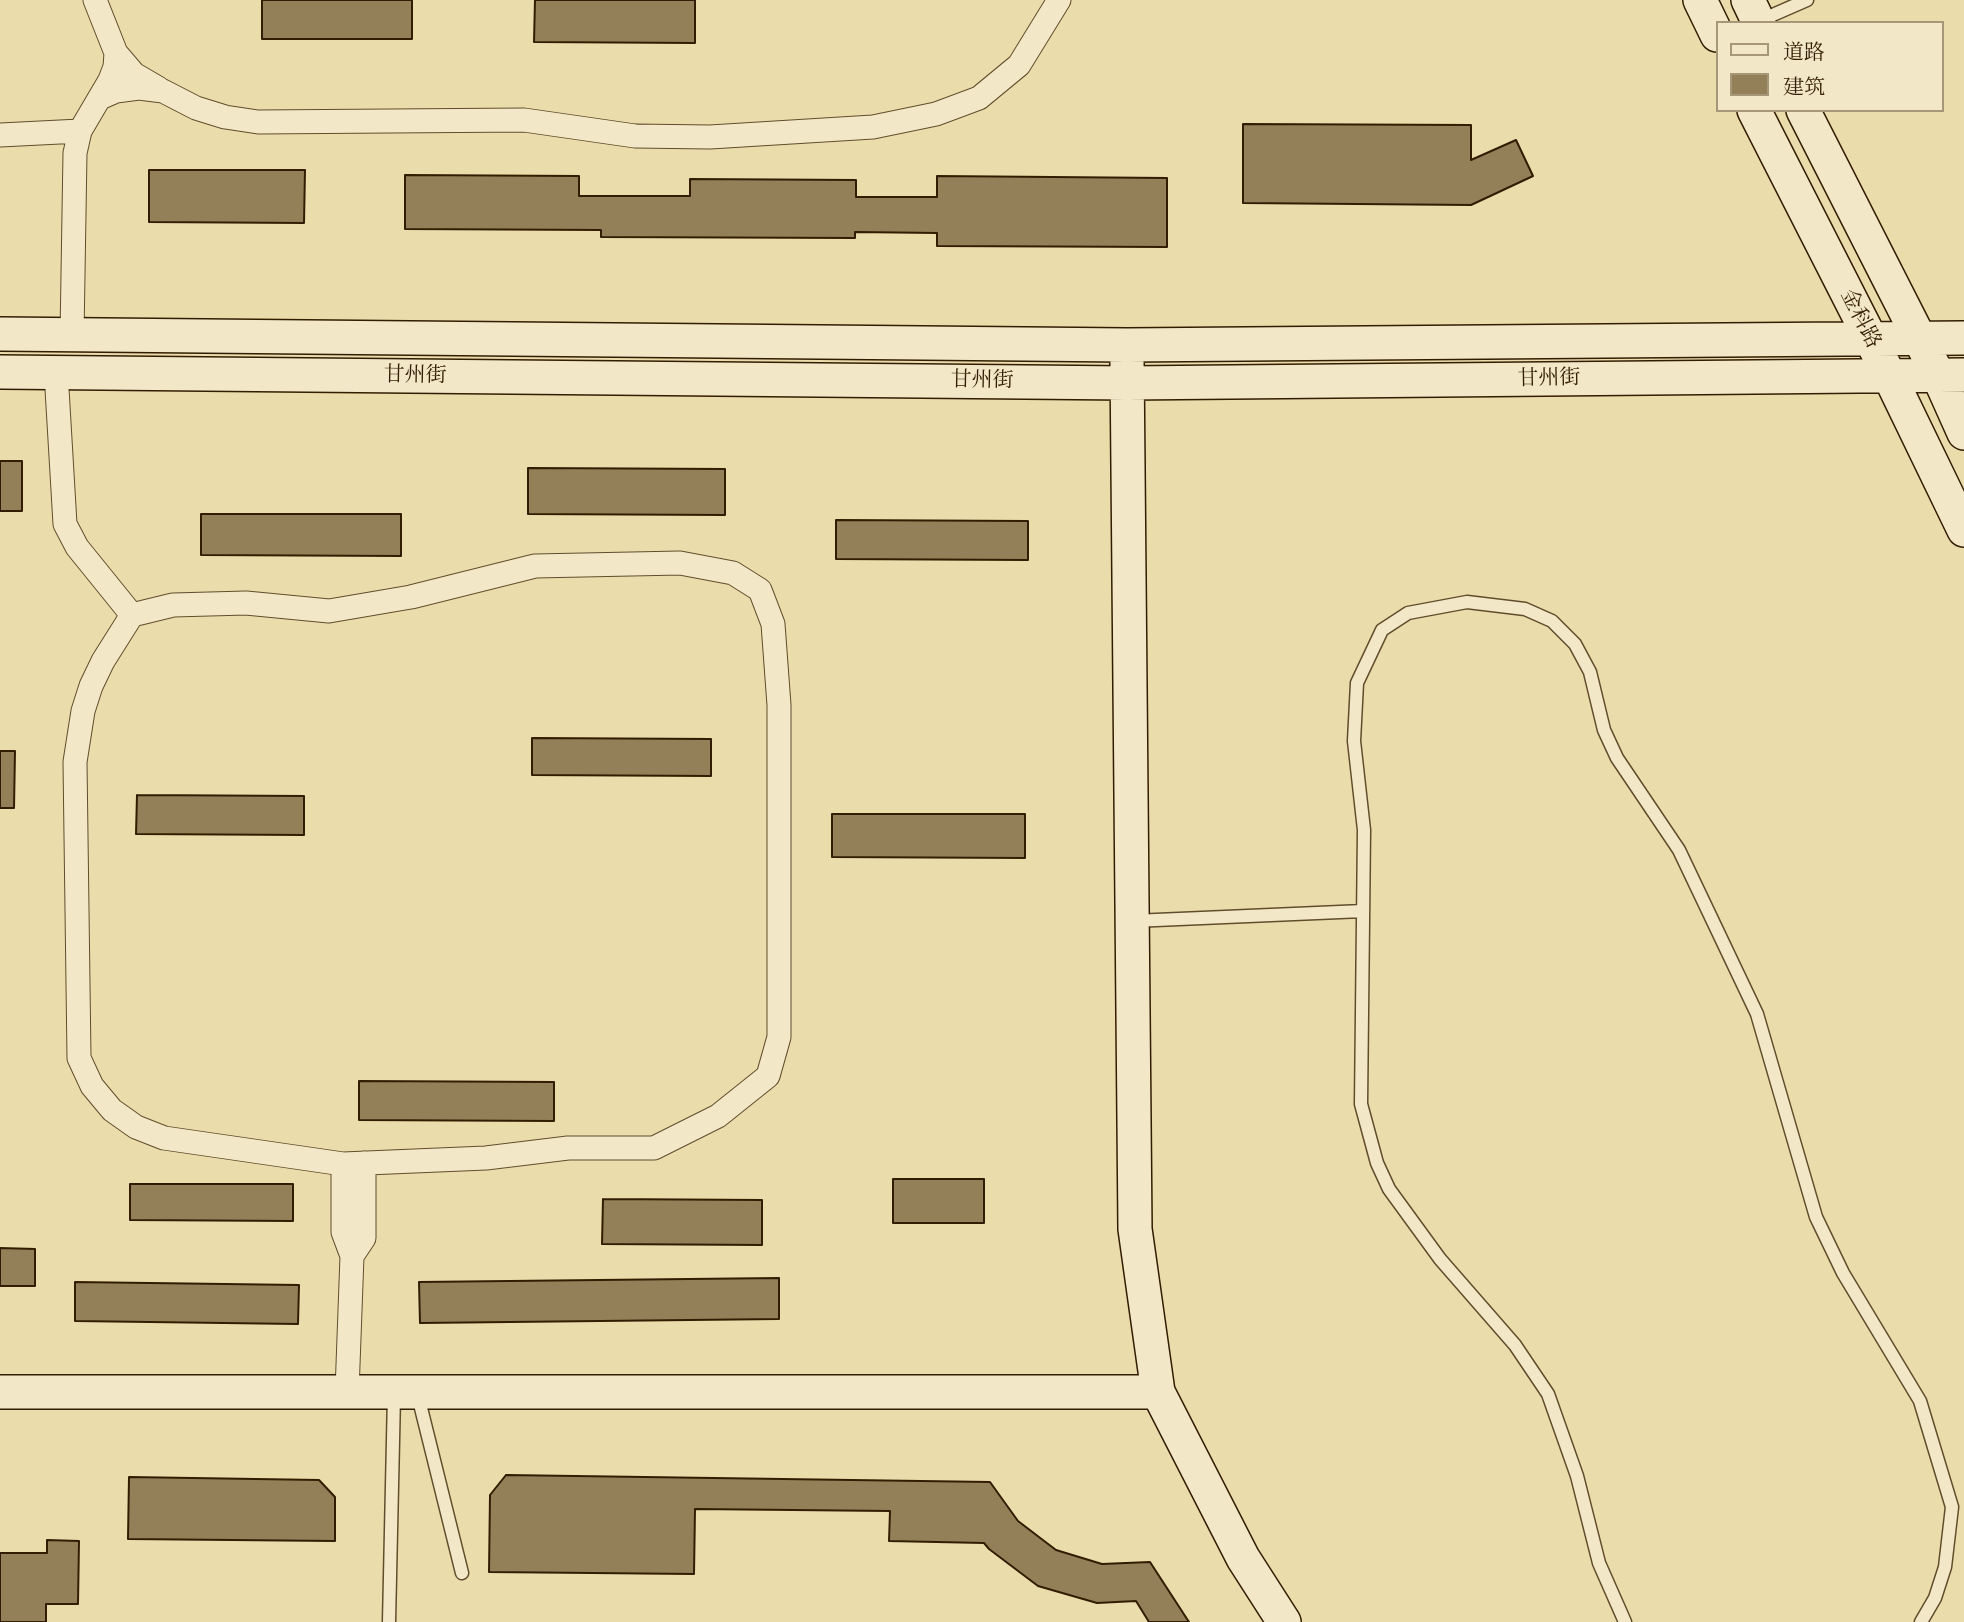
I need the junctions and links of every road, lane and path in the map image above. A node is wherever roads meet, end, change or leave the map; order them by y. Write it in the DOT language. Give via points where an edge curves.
graph roads {
  1 [pos="95,0"];
  2 [pos="1059,0"];
  3 [pos="1700,0"];
  4 [pos="1807,0"];
  5 [pos="1755,15"];
  6 [pos="1716,33"];
  7 [pos="116,53"];
  8 [pos="163,91"];
  9 [pos="100,98"];
  10 [pos="1755,112"];
  11 [pos="1804,112"];
  12 [pos="80,131"];
  13 [pos="0,135"];
  14 [pos="0,334"];
  15 [pos="72,335"];
  16 [pos="1870,338"];
  17 [pos="1919,338"];
  18 [pos="1964,338"];
  19 [pos="1127,345"];
  20 [pos="0,372"];
  21 [pos="56,372"];
  22 [pos="1889,375"];
  23 [pos="1951,375"];
  24 [pos="1127,383"];
  25 [pos="1964,432"];
  26 [pos="1964,530"];
  27 [pos="132,615"];
  28 [pos="1363,911"];
  29 [pos="1132,921"];
  30 [pos="354,1163"];
  31 [pos="0,1392"];
  32 [pos="347,1392"];
  33 [pos="405,1392"];
  34 [pos="1158,1392"];
  35 [pos="462,1573"];
  36 [pos="389,1622"];
  37 [pos="1284,1622"];
  38 [pos="1625,1622"];
  39 [pos="1921,1622"];
  1 -- 7 [label="street"];
  2 -- 8 [label="street" via="1019,65 979,98 936,114 873,127 710,137 635,136 524,120 258,122 205,111"];
  3 -- 6 [label="street"];
  4 -- 5 [label="lane"];
  7 -- 8 [label="street" via="134,74"];
  7 -- 9 [label="street" via="115,67"];
  8 -- 9 [label="street" via="116,90"];
  9 -- 12 [label="street"];
  10 -- 16 [label="street, 金科路"];
  11 -- 17 [label="street, 金科路"];
  12 -- 13 [label="street"];
  12 -- 15 [label="street" via="75,153"];
  14 -- 15 [label="street, 甘州街"];
  15 -- 19 [label="street, 甘州街"];
  16 -- 17 [label="street, 甘州街"];
  16 -- 19 [label="street, 甘州街"];
  16 -- 22 [label="street, 金科路"];
  17 -- 18 [label="street, 甘州街"];
  17 -- 23 [label="street, 金科路"];
  19 -- 24 [label="street"];
  20 -- 21 [label="street, 甘州街"];
  21 -- 24 [label="street, 甘州街"];
  21 -- 27 [label="street" via="65,523 77,547"];
  22 -- 23 [label="street, 甘州街"];
  22 -- 24 [label="street, 甘州街"];
  22 -- 26 [label="street, 金科路"];
  23 -- 25 [label="street, 金科路"];
  24 -- 29 [label="street"];
  27 -- 30 [label="street" via="91,685 75,762 79,1058 84,1073 112,1110 136,1127 164,1138"];
  27 -- 30 [label="street" via="173,604 246,603 329,611 411,597 535,566 680,563 733,573 760,590 773,624 779,705 779,1037 768,1076 718,1116 654,1148 568,1148 486,1158"];
  28 -- 29 [label="lane"];
  28 -- 38 [label="lane" via="1361,1104 1377,1163 1389,1189 1440,1259 1515,1345 1548,1394 1577,1476 1599,1563"];
  28 -- 39 [label="lane" via="1364,830 1354,741 1357,683 1382,630 1408,613 1467,602 1525,609 1552,621 1575,644 1590,672 1604,730 1617,758 1679,850 1757,1014 1816,1217 1843,1273 1920,1401 1952,1507 1945,1567"];
  29 -- 34 [label="street" via="1135,1229"];
  30 -- 32 [label="street" via="343,1232 352,1256"];
  31 -- 32 [label="street"];
  32 -- 33 [label="street"];
  33 -- 34 [label="street"];
  33 -- 35 [label="lane"];
  33 -- 36 [label="lane"];
  34 -- 37 [label="street" via="1242,1558"];
}
